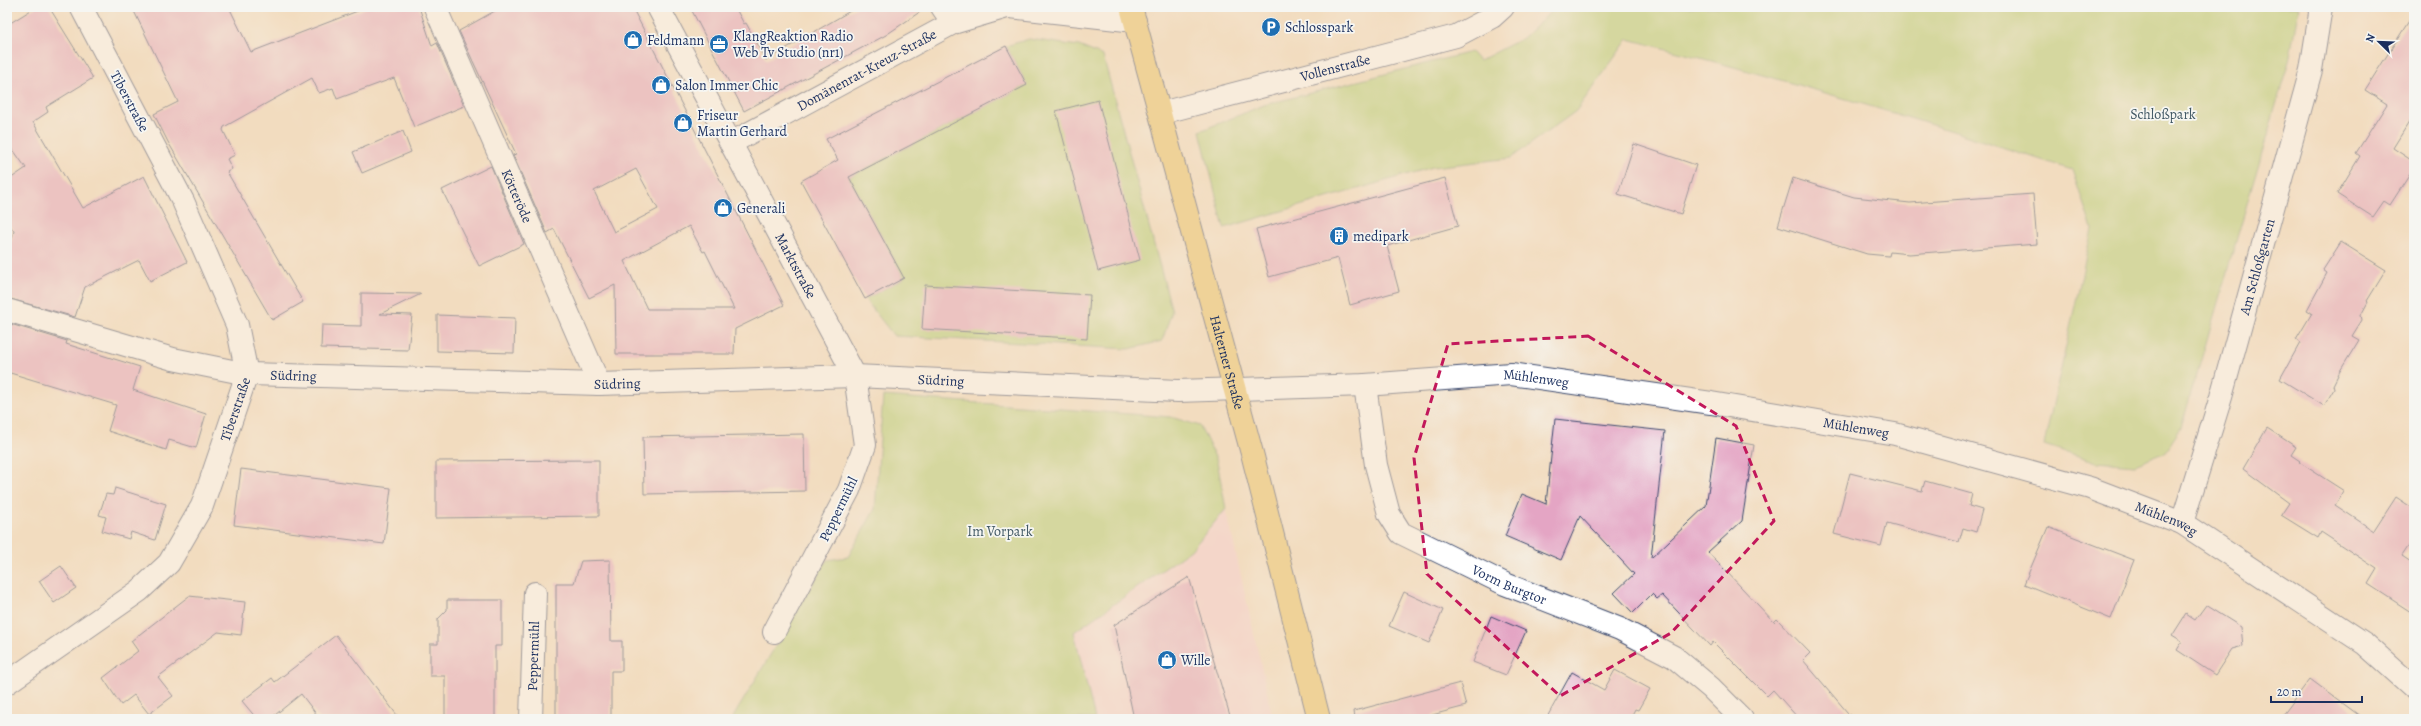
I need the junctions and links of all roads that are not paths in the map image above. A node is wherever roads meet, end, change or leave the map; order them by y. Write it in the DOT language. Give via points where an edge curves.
graph roads {
  1 [pos="81,7"];
  2 [pos="435,7"];
  3 [pos="658,7"];
  4 [pos="1007,7"];
  5 [pos="1010,7"];
  6 [pos="1503,7"];
  7 [pos="2321,7"];
  8 [pos="1133,14"];
  9 [pos="948,15"];
  10 [pos="1161,113"];
  11 [pos="730,143"];
  12 [pos="7,310"];
  13 [pos="247,374"];
  14 [pos="855,376"];
  15 [pos="599,384"];
  16 [pos="1365,385"];
  17 [pos="1235,391"];
  18 [pos="2182,523"];
  19 [pos="535,593"];
  20 [pos="774,632"];
  21 [pos="7,683"];
  22 [pos="2414,688"];
  23 [pos="531,719"];
  24 [pos="1319,719"];
  25 [pos="1742,719"];
  1 -- 13 [label="street, Tiberstraße" via="183,202 237,324"];
  2 -- 15 [label="street, Kötteröde"];
  3 -- 11 [label="street, Marktstraße"];
  4 -- 9 [label="street, Domänenrat-Kreuz-Straße"];
  5 -- 8 [label="street"];
  6 -- 10 [label="street, Vollenstraße" via="1492,17 1456,36"];
  7 -- 18 [label="street, Am Schloßgarten" via="2311,70 2221,397"];
  8 -- 10 [label="main road, Halterner Straße"];
  9 -- 11 [label="street, Domänenrat-Kreuz-Straße"];
  10 -- 17 [label="main road, Halterner Straße"];
  11 -- 14 [label="street, Marktstraße"];
  12 -- 13 [label="street, Südring" via="173,359"];
  13 -- 15 [label="street, Südring"];
  13 -- 21 [label="street, Tiberstraße" via="202,506 169,563 139,591"];
  14 -- 15 [label="street, Südring"];
  14 -- 17 [label="street, Südring" via="1178,391"];
  14 -- 20 [label="street, Peppermühl" via="866,445 849,490"];
  16 -- 17 [label="street, Mühlenweg"];
  16 -- 18 [label="street, Mühlenweg" via="1511,374 1896,434 2090,488"];
  16 -- 25 [label="street, Vorm Burgtor" via="1376,465 1389,514 1401,533 1505,584 1620,629 1674,657 1711,688"];
  17 -- 24 [label="main road, Halterner Straße"];
  18 -- 22 [label="street, Mühlenweg" via="2365,644"];
  19 -- 23 [label="street, Peppermühl"];
}
